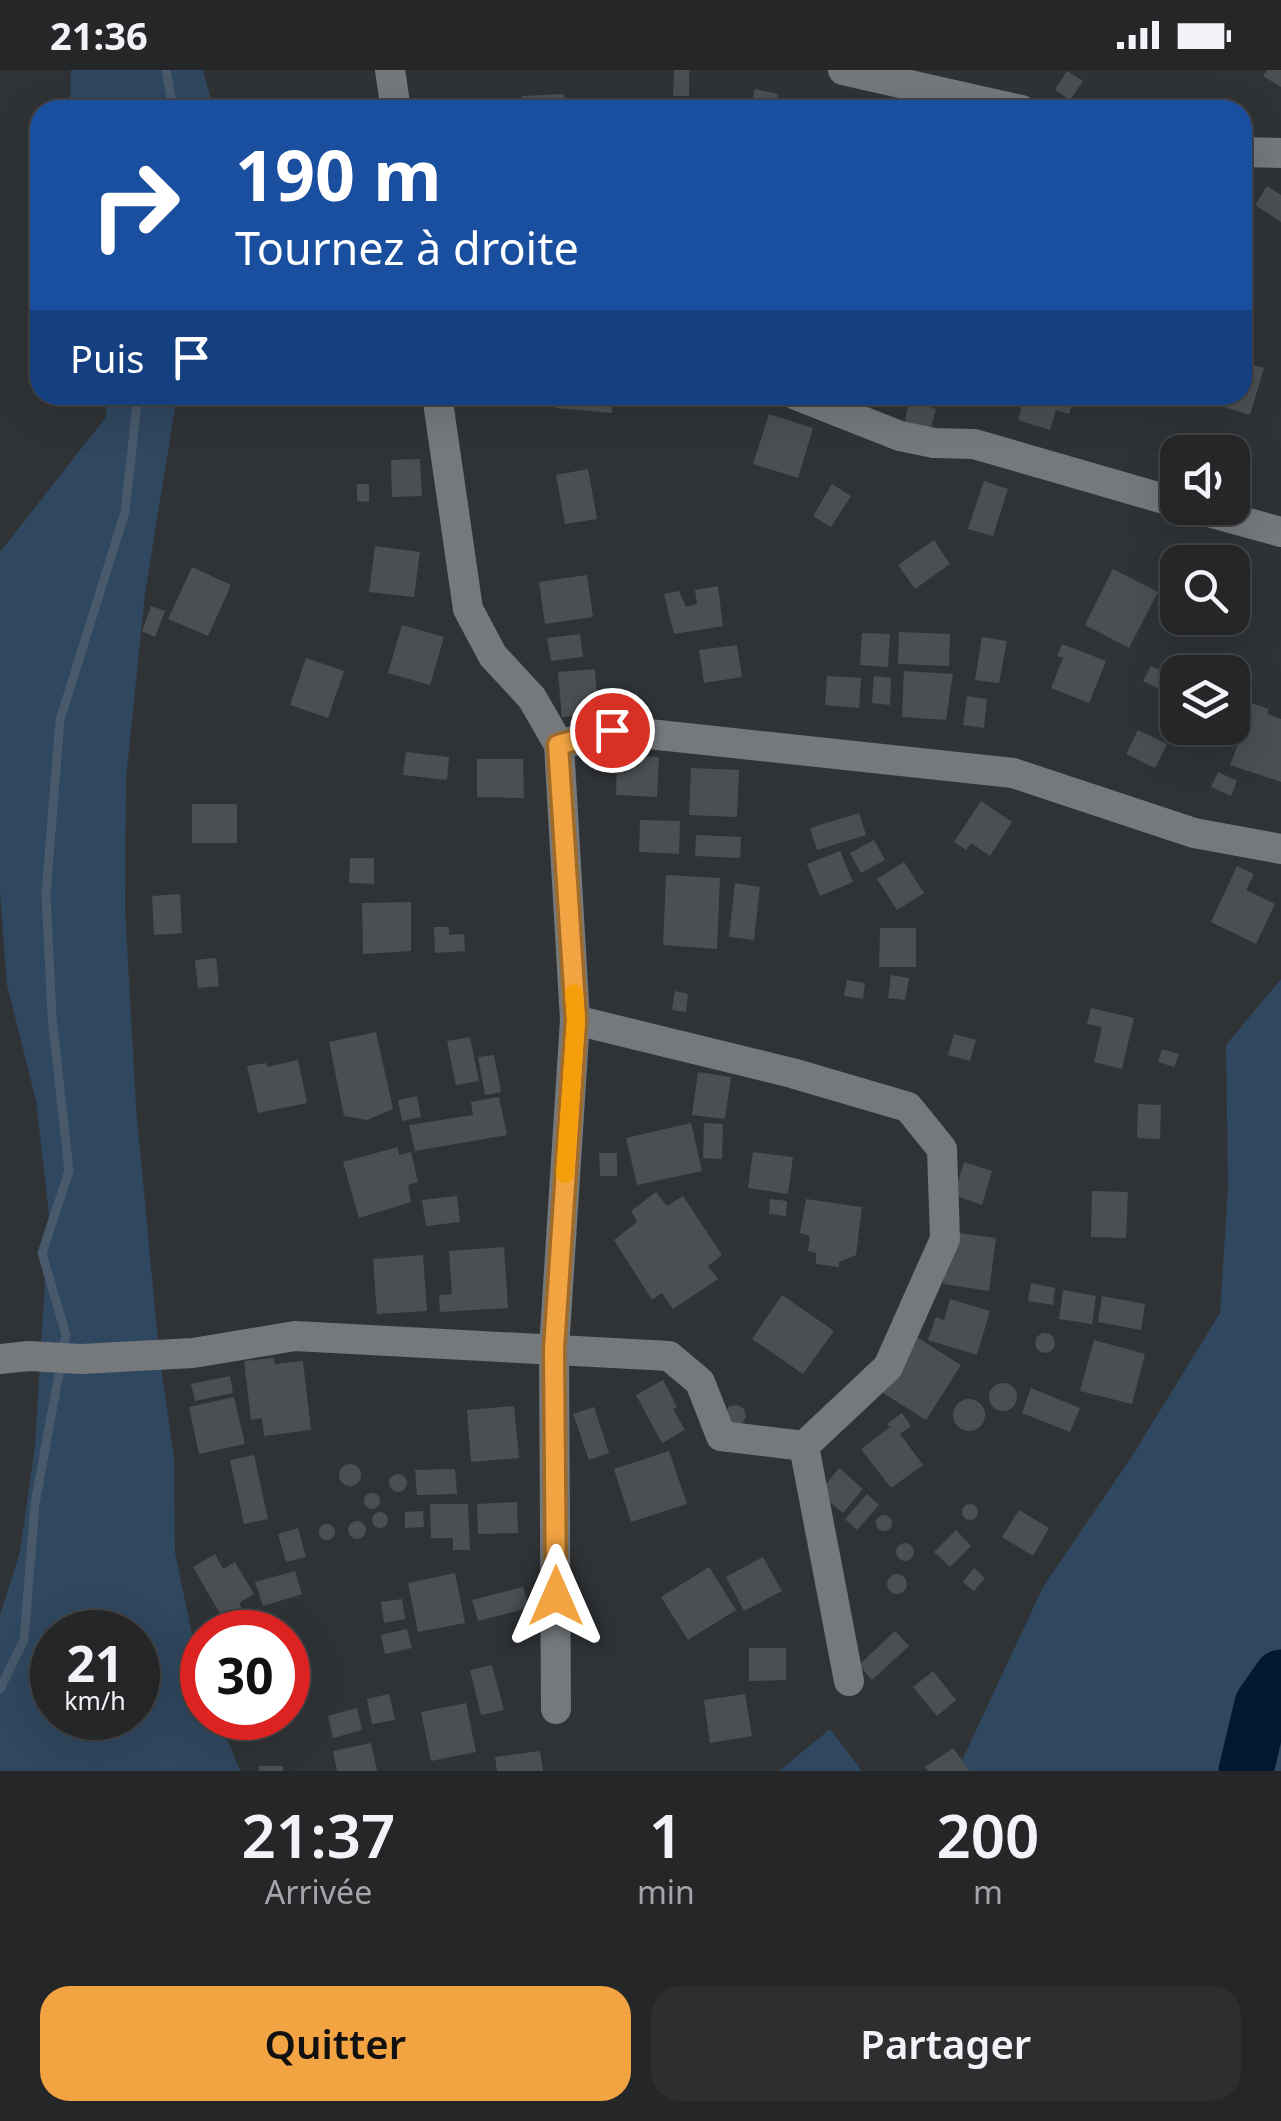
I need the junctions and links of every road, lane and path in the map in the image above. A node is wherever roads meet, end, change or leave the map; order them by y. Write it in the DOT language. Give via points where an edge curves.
graph roads {
  1 [pos="390,70"];
  2 [pos="843,70"];
  3 [pos="394,100"];
  4 [pos="976,100"];
  5 [pos="1252,152"];
  6 [pos="1281,153"];
  7 [pos="438,405"];
  8 [pos="821,405"];
  9 [pos="1160,497"];
  10 [pos="1250,523"];
  11 [pos="1281,532"];
  12 [pos="558,745"];
  13 [pos="1281,849"];
  14 [pos="576,1020"];
  15 [pos="554,1349"];
  16 [pos="14,1358"];
  17 [pos="804,1446"];
  18 [pos="849,1682"];
  19 [pos="556,1709"];
  1 -- 3 [label="street"];
  2 -- 4 [label="street"];
  5 -- 6 [label="street"];
  7 -- 12 [label="street" via="468,609 493,656 532,698"];
  8 -- 9 [label="street" via="900,436 974,444"];
  10 -- 11 [label="street"];
  12 -- 13 [label="street" via="612,730 1014,773 1194,832"];
  12 -- 14 [label="street"];
  14 -- 15 [label="street"];
  14 -- 17 [label="street" via="908,1107 942,1149 945,1238 888,1367"];
  15 -- 16 [label="street" via="295,1336 193,1353"];
  15 -- 17 [label="street" via="669,1356 700,1382 722,1436"];
  15 -- 19 [label="street"];
  17 -- 18 [label="street"];
}
